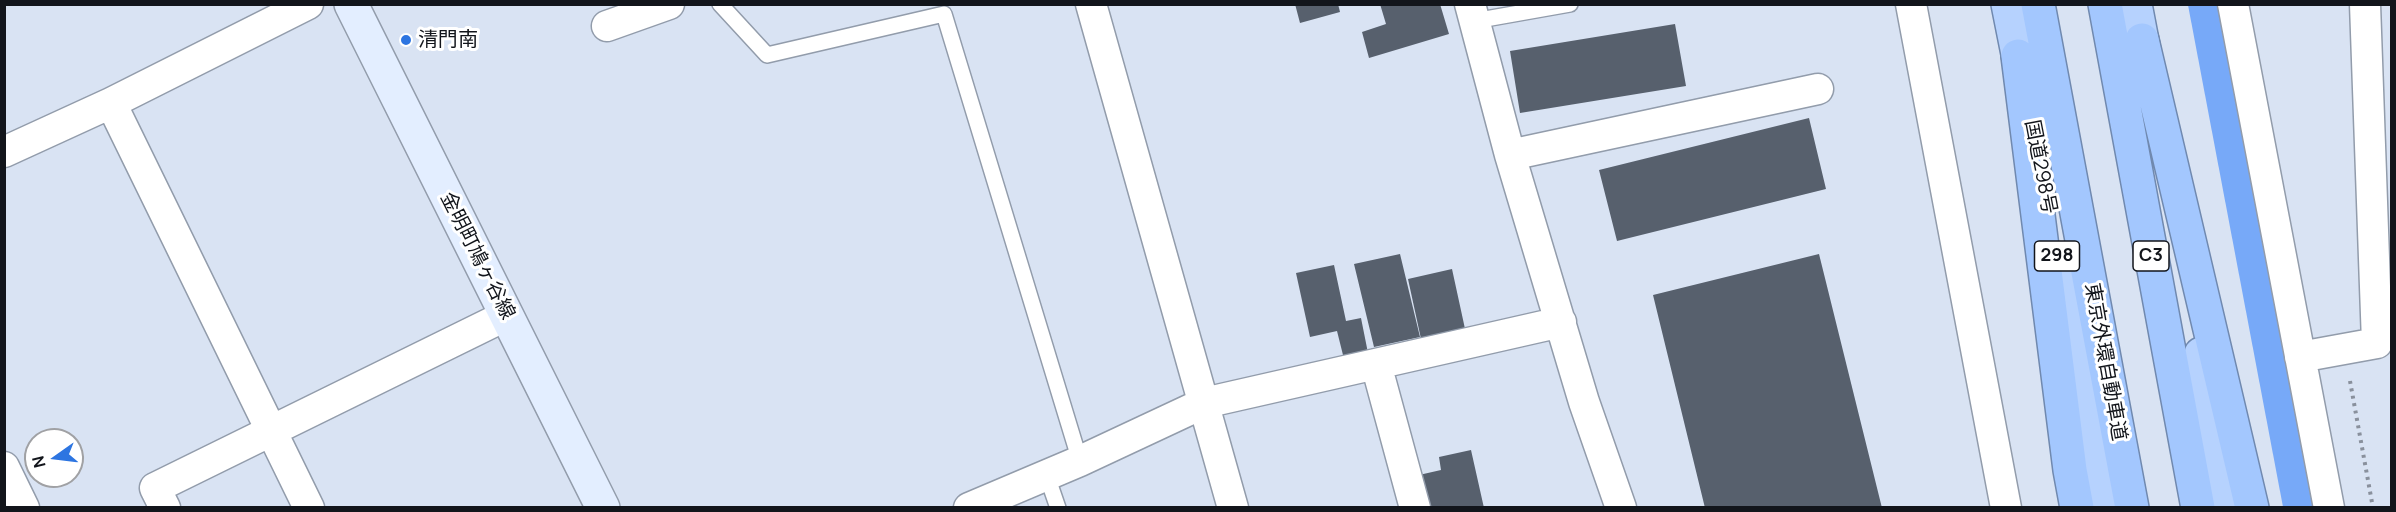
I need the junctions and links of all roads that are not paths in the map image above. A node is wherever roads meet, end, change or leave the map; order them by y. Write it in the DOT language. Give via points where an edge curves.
graph roads {
  1 [pos="308,4"];
  2 [pos="351,4"];
  3 [pos="669,4"];
  4 [pos="720,4"];
  5 [pos="1091,4"];
  6 [pos="1570,4"];
  7 [pos="1911,4"];
  8 [pos="2008,4"];
  9 [pos="2038,4"];
  10 [pos="2105,4"];
  11 [pos="2135,4"];
  12 [pos="2233,4"];
  13 [pos="2365,4"];
  14 [pos="1472,13"];
  15 [pos="607,26"];
  16 [pos="2142,40"];
  17 [pos="2018,56"];
  18 [pos="1818,89"];
  19 [pos="111,103"];
  20 [pos="4,152"];
  21 [pos="1510,154"];
  22 [pos="507,315"];
  23 [pos="1562,322"];
  24 [pos="2300,357"];
  25 [pos="1376,364"];
  26 [pos="1204,403"];
  27 [pos="271,431"];
  28 [pos="1080,461"];
  29 [pos="4,466"];
  30 [pos="1047,476"];
  31 [pos="24,507"];
  32 [pos="165,507"];
  33 [pos="309,507"];
  34 [pos="603,507"];
  35 [pos="969,507"];
  36 [pos="1058,507"];
  37 [pos="1233,507"];
  38 [pos="1415,507"];
  39 [pos="1621,507"];
  40 [pos="2006,507"];
  41 [pos="2077,507"];
  42 [pos="2104,507"];
  43 [pos="2132,507"];
  44 [pos="2198,507"];
  45 [pos="2229,507"];
  46 [pos="2252,507"];
  47 [pos="2329,507"];
  1 -- 19 [label="street"];
  2 -- 22 [label="main road, 金明町鳩ヶ谷線"];
  3 -- 15 [label="street"];
  4 -- 28 [label="lane" via="767,55 944,14"];
  5 -- 26 [label="street"];
  6 -- 14 [label="lane"];
  7 -- 40 [label="street"];
  8 -- 17 [label="highway, 国道298号 / 298"];
  9 -- 43 [label="highway, 東京外環自動車道"];
  10 -- 44 [label="highway, C3"];
  11 -- 16 [label="highway"];
  12 -- 24 [label="street"];
  13 -- 24 [label="street" via="2377,343"];
  14 -- 21 [label="street"];
  16 -- 45 [label="highway"];
  16 -- 46 [label="highway"];
  17 -- 41 [label="highway"];
  17 -- 42 [label="highway, 国道298号 / 298"];
  18 -- 21 [label="street"];
  19 -- 20 [label="street"];
  19 -- 27 [label="street"];
  21 -- 23 [label="street"];
  22 -- 27 [label="street"];
  22 -- 34 [label="main road, 金明町鳩ヶ谷線"];
  23 -- 25 [label="street"];
  23 -- 39 [label="street" via="1584,402"];
  24 -- 47 [label="street"];
  25 -- 26 [label="street"];
  25 -- 38 [label="street"];
  26 -- 28 [label="street"];
  26 -- 37 [label="street"];
  27 -- 32 [label="street" via="155,488"];
  27 -- 33 [label="street"];
  28 -- 30 [label="street"];
  29 -- 31 [label="street"];
  30 -- 35 [label="street"];
  30 -- 36 [label="lane"];
}
